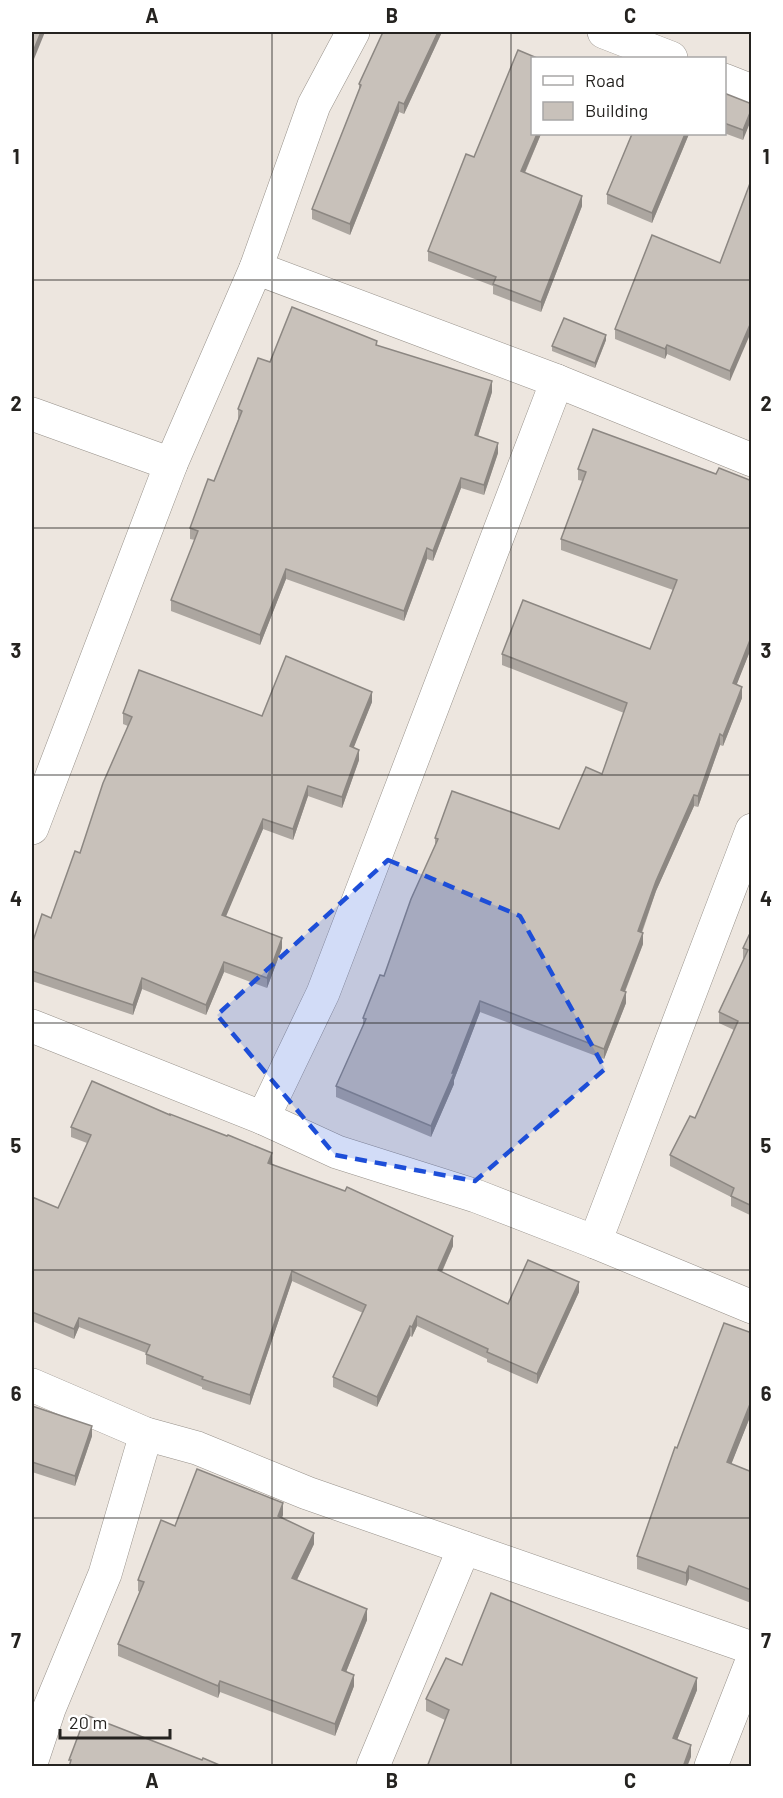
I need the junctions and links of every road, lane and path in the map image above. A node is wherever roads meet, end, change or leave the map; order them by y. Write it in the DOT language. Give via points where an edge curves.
graph roads {
  1 [pos="353,32"];
  2 [pos="604,32"];
  3 [pos="668,57"];
  4 [pos="726,81"];
  5 [pos="752,91"];
  6 [pos="256,268"];
  7 [pos="557,381"];
  8 [pos="32,414"];
  9 [pos="752,460"];
  10 [pos="171,464"];
  11 [pos="32,828"];
  12 [pos="752,831"];
  13 [pos="32,1026"];
  14 [pos="263,1118"];
  15 [pos="594,1242"];
  16 [pos="752,1307"];
  17 [pos="32,1385"];
  18 [pos="146,1434"];
  19 [pos="464,1548"];
  20 [pos="752,1648"];
  21 [pos="752,1661"];
  22 [pos="32,1760"];
  23 [pos="373,1767"];
  24 [pos="711,1767"];
  1 -- 6 [label="street" via="314,105"];
  2 -- 3 [label="street"];
  4 -- 5 [label="street"];
  6 -- 7 [label="street"];
  6 -- 10 [label="street"];
  7 -- 9 [label="street"];
  7 -- 14 [label="street" via="323,993"];
  8 -- 10 [label="street"];
  10 -- 11 [label="street"];
  12 -- 15 [label="street"];
  13 -- 14 [label="street"];
  14 -- 15 [label="street" via="338,1152 476,1196"];
  15 -- 16 [label="street"];
  17 -- 18 [label="street"];
  18 -- 19 [label="street" via="197,1448"];
  18 -- 22 [label="street" via="105,1574 49,1708"];
  19 -- 20 [label="street"];
  19 -- 23 [label="street"];
  21 -- 24 [label="street"];
}
